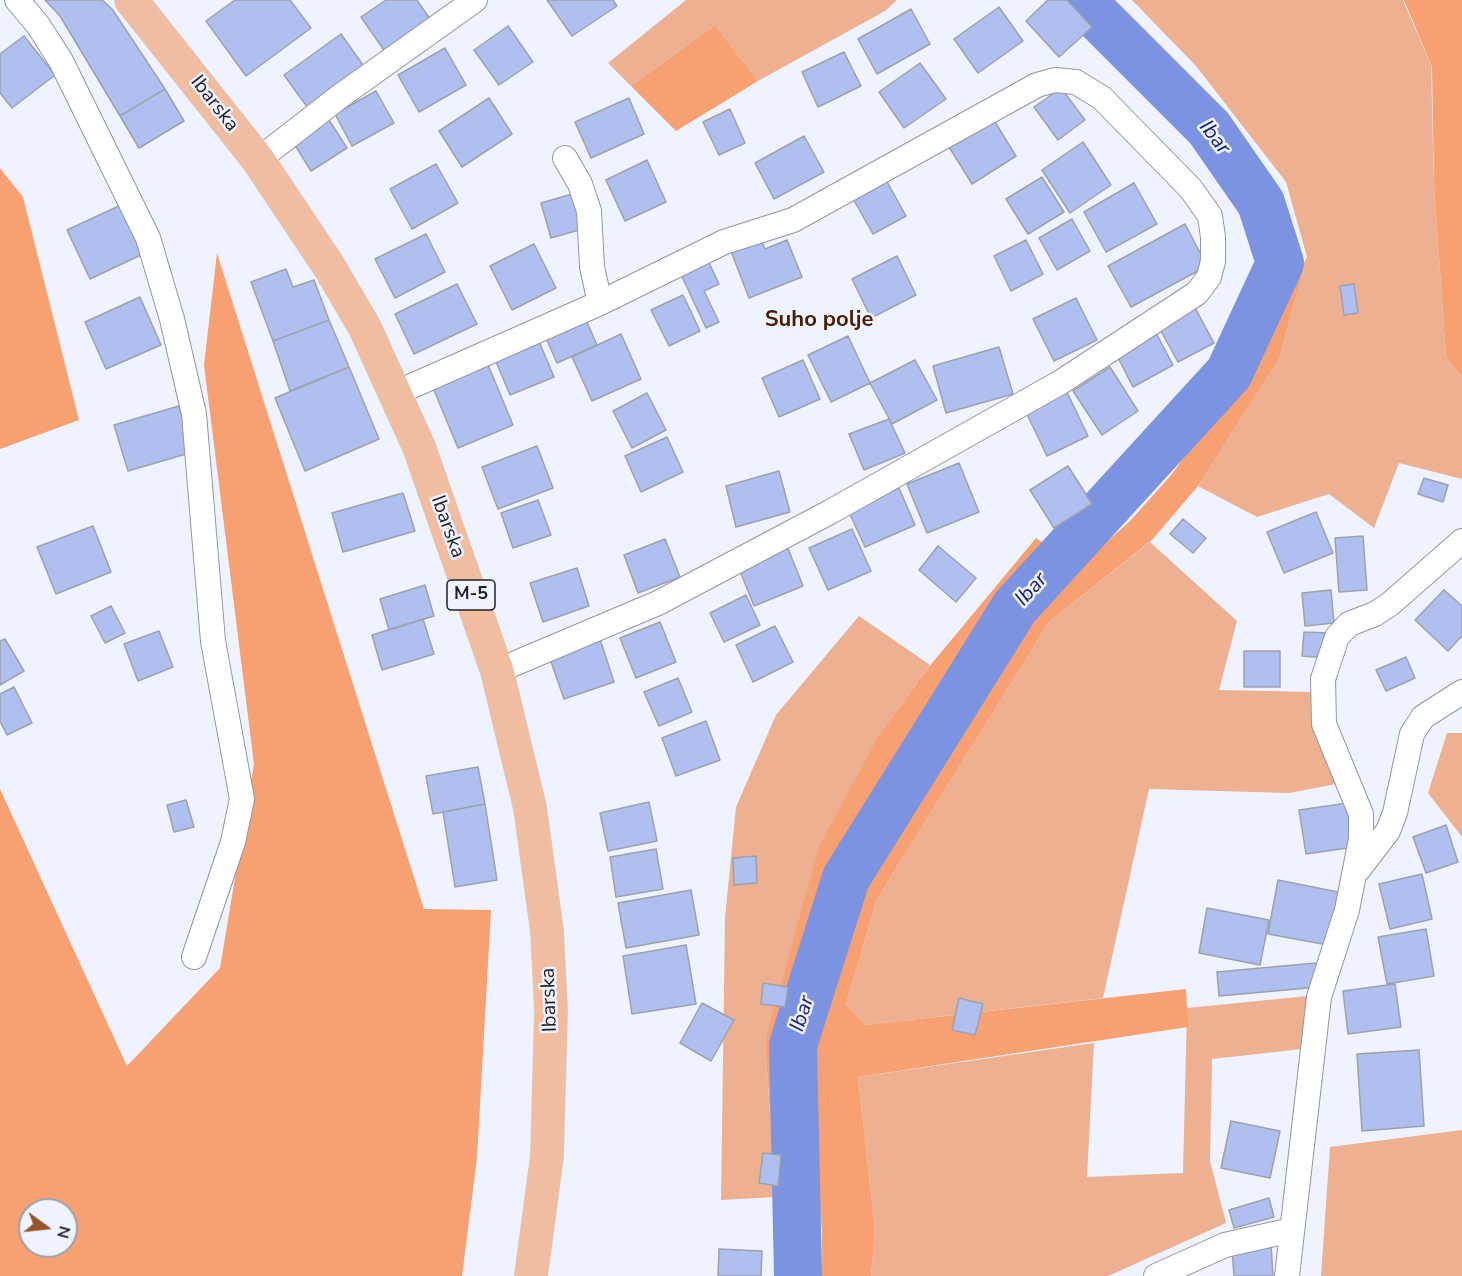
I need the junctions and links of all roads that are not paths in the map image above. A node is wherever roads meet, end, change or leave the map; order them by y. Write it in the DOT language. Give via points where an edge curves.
graph roads {
  1 [pos="16,0"];
  2 [pos="131,0"];
  3 [pos="475,0"];
  4 [pos="565,158"];
  5 [pos="258,160"];
  6 [pos="600,303"];
  7 [pos="396,393"];
  8 [pos="1462,542"];
  9 [pos="497,671"];
  10 [pos="1462,692"];
  11 [pos="1356,872"];
  12 [pos="194,957"];
  13 [pos="1292,1230"];
  14 [pos="531,1276"];
  15 [pos="1156,1276"];
  16 [pos="1287,1276"];
  1 -- 12 [label="street" via="61,61 148,238 194,414 213,641 242,799 233,842"];
  2 -- 5 [label="main road, Ibarska / M-5"];
  3 -- 5 [label="street"];
  4 -- 6 [label="street" via="589,211 592,267"];
  5 -- 7 [label="main road, Ibarska / M-5" via="330,268"];
  6 -- 7 [label="street"];
  6 -- 9 [label="street" via="724,242 793,220 1037,85 1055,80 1076,82 1102,98 1191,189 1210,216 1214,237 1209,277 1197,293 1061,381 830,512 658,603"];
  7 -- 9 [label="main road, Ibarska / M-5"];
  8 -- 11 [label="street" via="1390,604 1349,624 1337,637 1330,655 1323,679 1324,724 1361,814"];
  9 -- 14 [label="main road, Ibarska / M-5" via="530,808 545,910 550,988 547,1156"];
  10 -- 11 [label="street" via="1423,717 1412,734 1388,831"];
  11 -- 13 [label="street" via="1320,997"];
  13 -- 15 [label="street" via="1225,1245"];
  13 -- 16 [label="street"];
}
